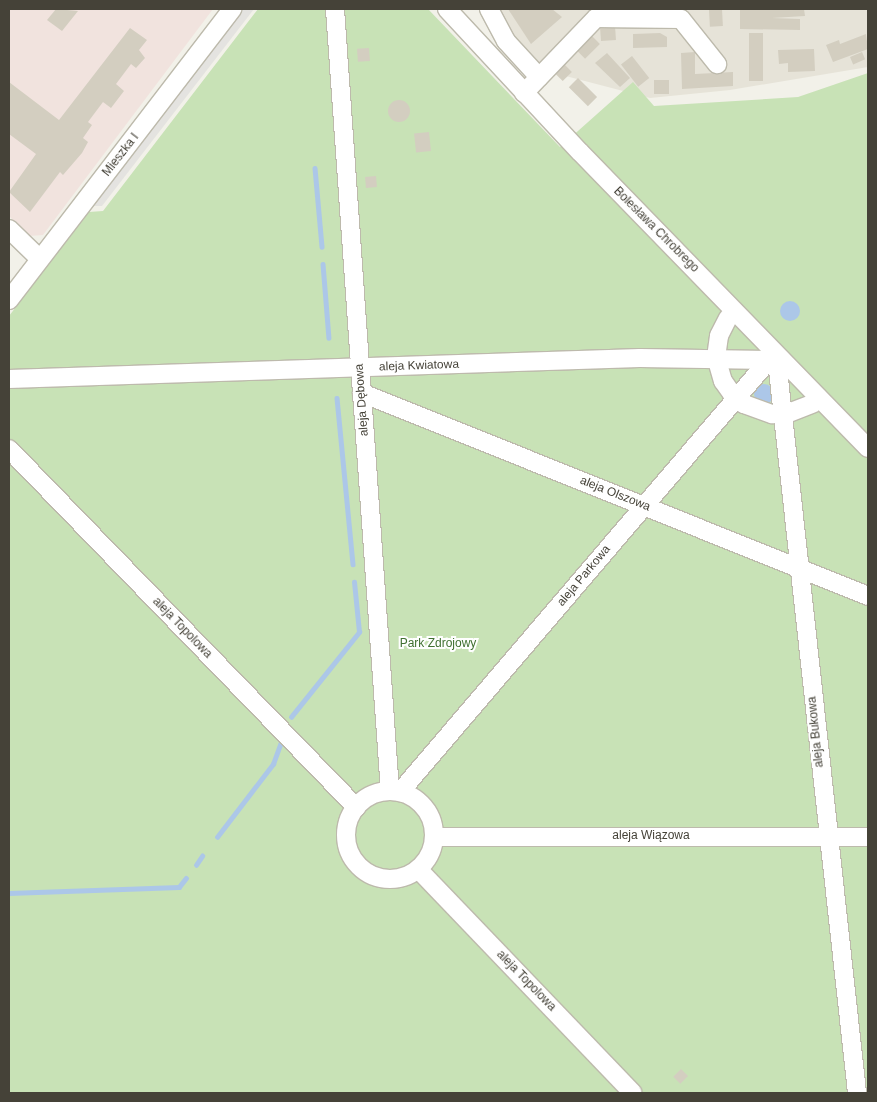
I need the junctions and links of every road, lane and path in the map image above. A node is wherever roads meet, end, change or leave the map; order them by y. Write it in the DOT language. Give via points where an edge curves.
graph roads {
  1 [pos="232,9"];
  2 [pos="335,9"];
  3 [pos="447,9"];
  4 [pos="489,9"];
  5 [pos="598,13"];
  6 [pos="717,64"];
  7 [pos="539,77"];
  8 [pos="524,93"];
  9 [pos="9,229"];
  10 [pos="40,259"];
  11 [pos="9,300"];
  12 [pos="728,318"];
  13 [pos="716,357"];
  14 [pos="774,365"];
  15 [pos="360,367"];
  16 [pos="9,379"];
  17 [pos="362,393"];
  18 [pos="737,398"];
  19 [pos="812,404"];
  20 [pos="783,414"];
  21 [pos="868,448"];
  22 [pos="9,449"];
  23 [pos="646,506"];
  24 [pos="798,568"];
  25 [pos="868,596"];
  26 [pos="395,791"];
  27 [pos="356,807"];
  28 [pos="827,836"];
  29 [pos="434,837"];
  30 [pos="868,837"];
  31 [pos="418,869"];
  32 [pos="633,1093"];
  33 [pos="857,1093"];
  1 -- 10 [label="street, Mieszka I"];
  2 -- 15 [label="street, aleja Dębowa"];
  3 -- 8 [label="street, Bolesława Chrobrego"];
  4 -- 7 [label="street" via="506,41"];
  5 -- 6 [label="street" via="681,19"];
  5 -- 7 [label="street"];
  7 -- 8 [label="street"];
  8 -- 21 [label="street, Bolesława Chrobrego"];
  9 -- 10 [label="street"];
  10 -- 11 [label="street, Mieszka I"];
  12 -- 13 [label="street" via="719,336"];
  13 -- 14 [label="street, aleja Kwiatowa"];
  13 -- 15 [label="street, aleja Kwiatowa"];
  13 -- 18 [label="street" via="723,381"];
  14 -- 18 [label="street, aleja Parkowa"];
  14 -- 20 [label="street, aleja Bukowa"];
  15 -- 16 [label="street, aleja Kwiatowa"];
  15 -- 17 [label="street, aleja Dębowa"];
  17 -- 23 [label="street, aleja Olszowa"];
  17 -- 26 [label="street, aleja Dębowa"];
  18 -- 20 [label="street" via="758,411"];
  18 -- 23 [label="street, aleja Parkowa"];
  19 -- 20 [label="street"];
  20 -- 24 [label="street, aleja Bukowa"];
  22 -- 27 [label="street, aleja Topolowa"];
  23 -- 24 [label="street, aleja Olszowa"];
  23 -- 26 [label="street, aleja Parkowa"];
  24 -- 25 [label="street, aleja Olszowa"];
  24 -- 28 [label="street, aleja Bukowa"];
  26 -- 27 [label="street" via="377,793"];
  26 -- 29 [label="street" via="421,804 433,824"];
  27 -- 31 [label="street" via="346,837 350,854 360,868 370,875 393,879"];
  28 -- 29 [label="street, aleja Wiązowa"];
  28 -- 30 [label="street, aleja Wiązowa"];
  28 -- 33 [label="street, aleja Bukowa"];
  29 -- 31 [label="street" via="427,860"];
  31 -- 32 [label="street, aleja Topolowa"];
}
